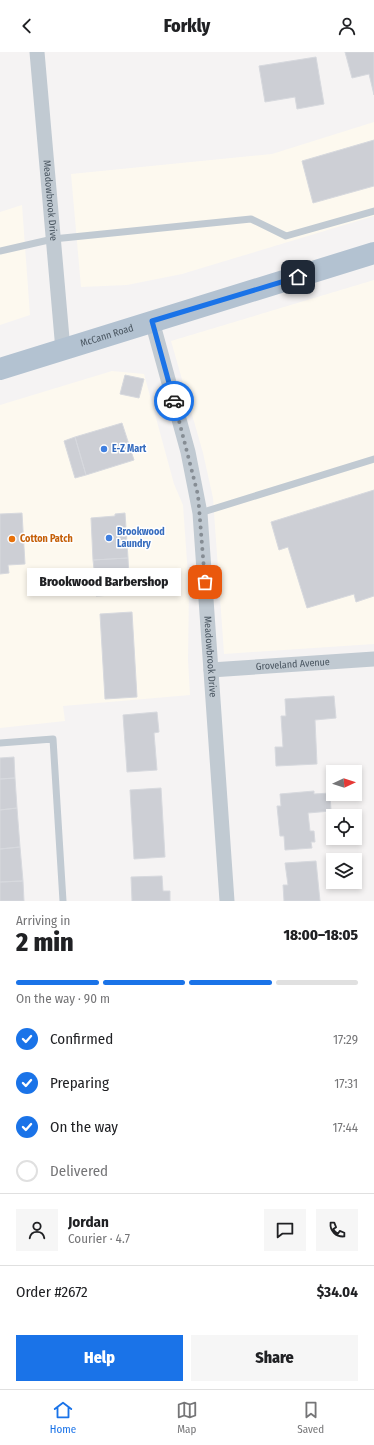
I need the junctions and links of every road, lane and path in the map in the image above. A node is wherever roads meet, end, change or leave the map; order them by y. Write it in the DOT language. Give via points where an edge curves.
graph roads {
  1 [pos="36,52"];
  2 [pos="374,211"];
  3 [pos="53,239"];
  4 [pos="0,251"];
  5 [pos="374,253"];
  6 [pos="152,321"];
  7 [pos="63,350"];
  8 [pos="0,369"];
  9 [pos="374,459"];
  10 [pos="200,513"];
  11 [pos="374,659"];
  12 [pos="211,670"];
  13 [pos="0,743"];
  14 [pos="64,901"];
  15 [pos="227,901"];
  1 -- 3 [label="street, Meadowbrook Drive"];
  2 -- 3 [label="lane" via="286,236 251,219"];
  3 -- 4 [label="lane"];
  3 -- 7 [label="street, Meadowbrook Drive"];
  5 -- 6 [label="main road, McCann Road"];
  6 -- 7 [label="main road, McCann Road"];
  6 -- 10 [label="street, Meadowbrook Drive" via="188,452"];
  7 -- 8 [label="main road, McCann Road"];
  9 -- 10 [label="lane"];
  10 -- 12 [label="street, Meadowbrook Drive"];
  11 -- 12 [label="street, Groveland Avenue"];
  12 -- 15 [label="street, Meadowbrook Drive"];
  13 -- 14 [label="lane" via="53,739"];
}
